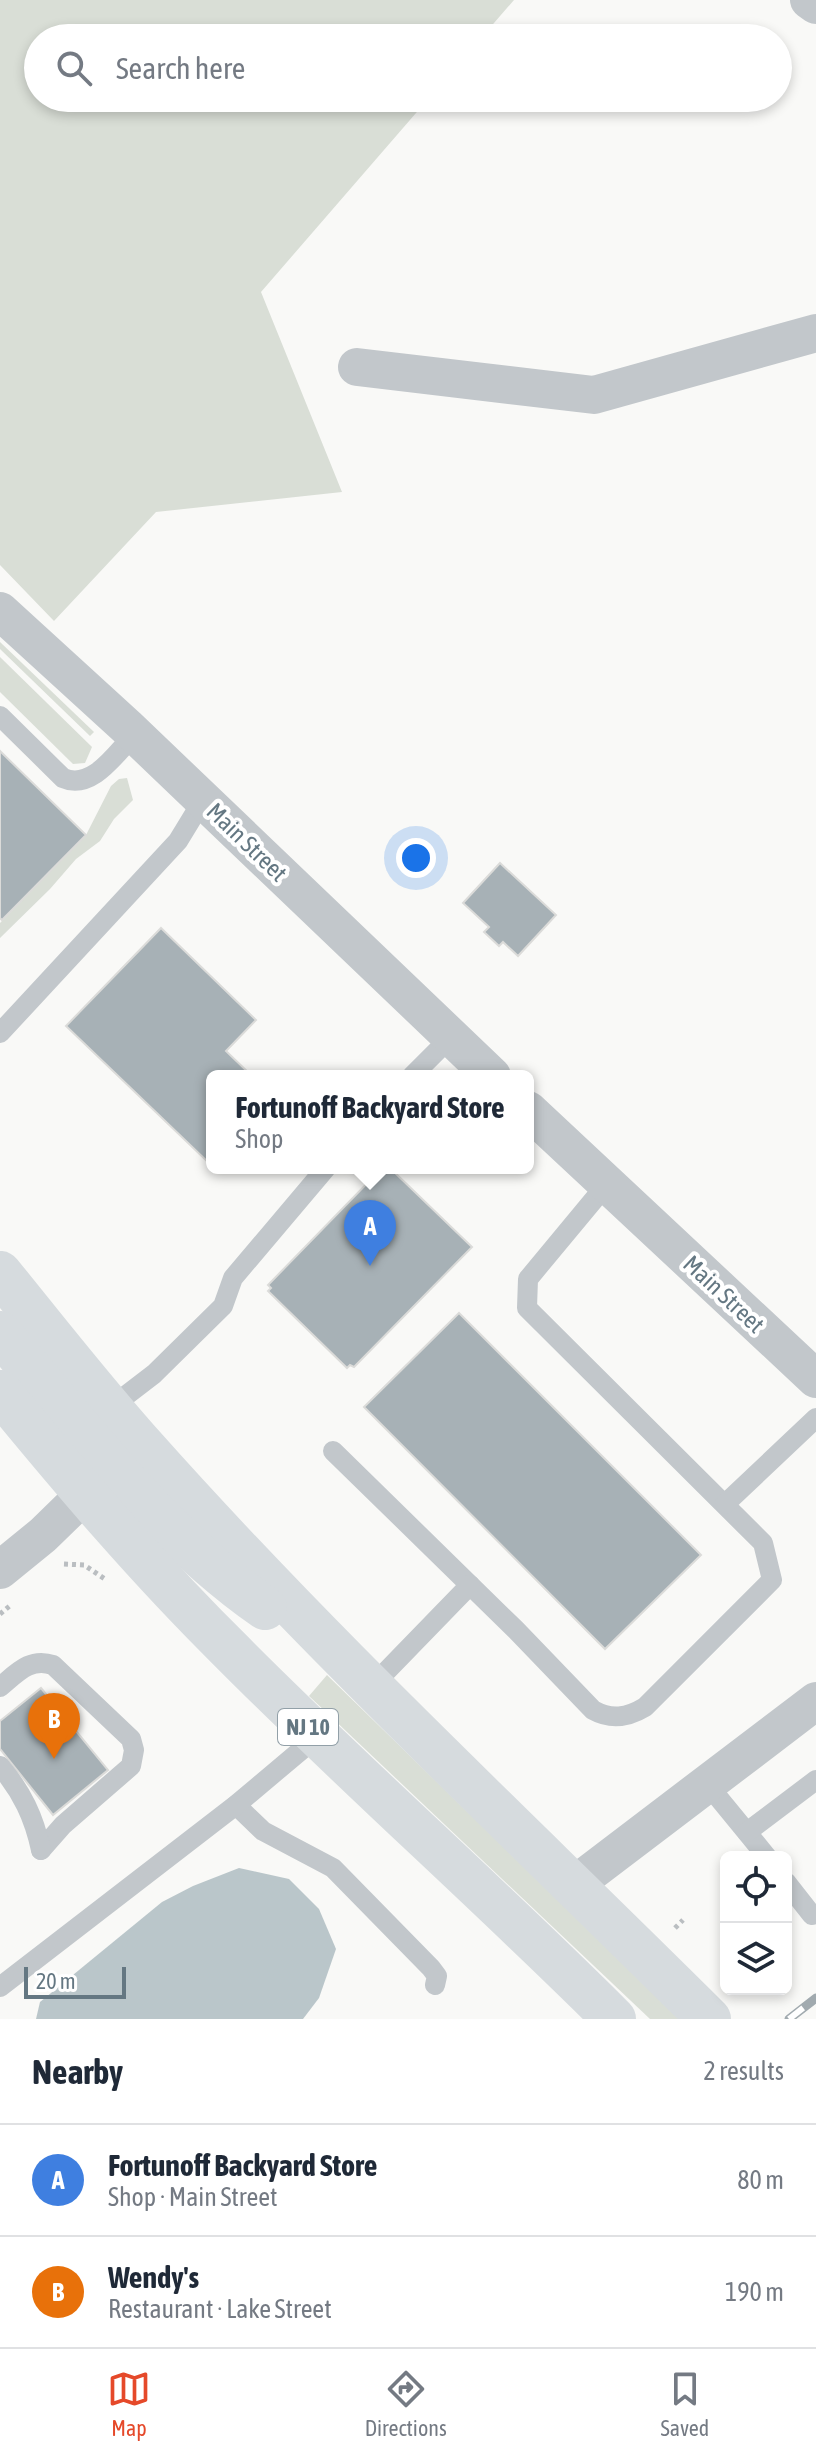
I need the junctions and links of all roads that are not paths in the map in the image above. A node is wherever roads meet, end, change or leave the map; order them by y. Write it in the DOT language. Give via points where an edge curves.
graph roads {
  1 [pos="809,0"];
  2 [pos="816,5"];
  3 [pos="816,333"];
  4 [pos="357,367"];
  5 [pos="0,611"];
  6 [pos="0,716"];
  7 [pos="134,735"];
  8 [pos="203,800"];
  9 [pos="0,1033"];
  10 [pos="451,1037"];
  11 [pos="418,1070"];
  12 [pos="486,1070"];
  13 [pos="534,1116"];
  14 [pos="321,1174"];
  15 [pos="606,1185"];
  16 [pos="0,1273"];
  17 [pos="0,1333"];
  18 [pos="816,1379"];
  19 [pos="0,1392"];
  20 [pos="111,1407"];
  21 [pos="816,1418"];
  22 [pos="333,1451"];
  23 [pos="84,1495"];
  24 [pos="725,1504"];
  25 [pos="11,1583"];
  26 [pos="470,1585"];
  27 [pos="366,1679"];
  28 [pos="0,1687"];
  29 [pos="816,1701"];
  30 [pos="318,1736"];
  31 [pos="0,1766"];
  32 [pos="816,1780"];
  33 [pos="708,1785"];
  34 [pos="236,1805"];
  35 [pos="747,1832"];
  36 [pos="762,1851"];
  37 [pos="574,1885"];
  38 [pos="792,1890"];
  39 [pos="812,1915"];
  40 [pos="435,1985"];
  41 [pos="0,1987"];
  42 [pos="614,2019"];
  43 [pos="709,2019"];
  1 -- 2 [label="street"];
  3 -- 4 [label="street" via="594,395"];
  5 -- 7 [label="street, Main Street"];
  6 -- 7 [label="lane" via="71,782 93,776"];
  7 -- 8 [label="street, Main Street"];
  8 -- 9 [label="lane" via="178,841"];
  8 -- 10 [label="street, Main Street"];
  10 -- 11 [label="lane"];
  10 -- 12 [label="street, Main Street"];
  13 -- 15 [label="street, Main Street"];
  14 -- 20 [label="lane" via="233,1278 223,1306 154,1374"];
  15 -- 18 [label="street, Main Street"];
  15 -- 24 [label="lane" via="528,1279 527,1308"];
  16 -- 20 [label="highway"];
  17 -- 27 [label="highway" via="143,1500 236,1588"];
  19 -- 23 [label="highway, NJ 10"];
  20 -- 27 [label="highway"];
  21 -- 24 [label="lane"];
  22 -- 26 [label="lane"];
  23 -- 25 [label="street" via="43,1535"];
  23 -- 30 [label="highway, NJ 10"];
  24 -- 26 [label="lane" via="763,1543 772,1580 645,1707 626,1716 593,1710"];
  26 -- 27 [label="lane"];
  27 -- 37 [label="highway"];
  28 -- 31 [label="lane" via="29,1664 53,1665 123,1728 134,1750 123,1776 41,1850 35,1821"];
  29 -- 33 [label="street"];
  30 -- 34 [label="lane"];
  30 -- 42 [label="highway, NJ 10"];
  32 -- 35 [label="lane"];
  33 -- 35 [label="lane"];
  33 -- 37 [label="street"];
  34 -- 40 [label="lane" via="263,1831 333,1868 431,1968 437,1976"];
  34 -- 41 [label="lane"];
  35 -- 36 [label="lane"];
  37 -- 43 [label="highway"];
  38 -- 39 [label="lane"];
}
